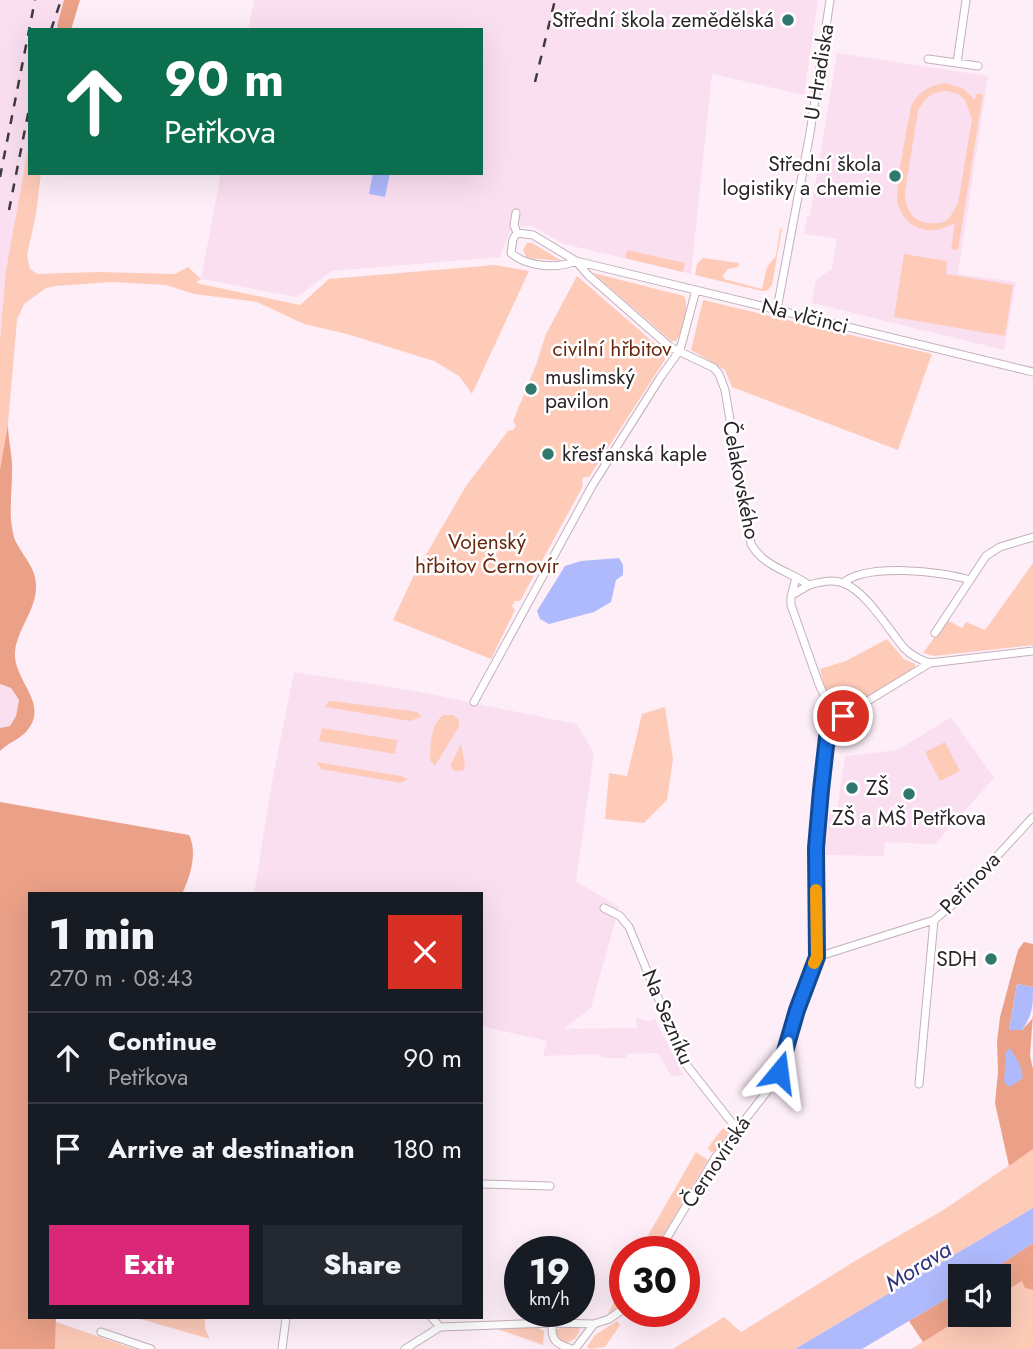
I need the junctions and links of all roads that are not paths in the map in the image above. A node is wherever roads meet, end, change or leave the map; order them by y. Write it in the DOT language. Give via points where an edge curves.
graph roads {
  1 [pos="830,0"];
  2 [pos="966,0"];
  3 [pos="928,59"];
  4 [pos="957,63"];
  5 [pos="978,66"];
  6 [pos="516,214"];
  7 [pos="517,233"];
  8 [pos="576,261"];
  9 [pos="696,290"];
  10 [pos="777,309"];
  11 [pos="680,350"];
  12 [pos="1033,372"];
  13 [pos="1033,537"];
  14 [pos="796,578"];
  15 [pos="970,580"];
  16 [pos="843,583"];
  17 [pos="809,585"];
  18 [pos="792,595"];
  19 [pos="935,633"];
  20 [pos="1033,651"];
  21 [pos="930,663"];
  22 [pos="474,702"];
  23 [pos="836,722"];
  24 [pos="1033,817"];
  25 [pos="604,908"];
  26 [pos="934,920"];
  27 [pos="817,957"];
  28 [pos="919,1084"];
  29 [pos="736,1128"];
  30 [pos="483,1184"];
  31 [pos="550,1186"];
  32 [pos="668,1236"];
  33 [pos="286,1319"];
  34 [pos="433,1319"];
  35 [pos="504,1325"];
  36 [pos="440,1327"];
  37 [pos="552,1327"];
  38 [pos="592,1327"];
  39 [pos="101,1332"];
  40 [pos="577,1348"];
  41 [pos="151,1349"];
  42 [pos="282,1349"];
  43 [pos="405,1349"];
  1 -- 10 [label="street, U Hradiska"];
  2 -- 4 [label="street"];
  3 -- 4 [label="street"];
  4 -- 5 [label="street"];
  6 -- 7 [label="street"];
  7 -- 8 [label="street, Na vlčinci" via="533,235"];
  7 -- 8 [label="street, Na vlčinci" via="511,253 518,260 566,266"];
  8 -- 9 [label="street, Na vlčinci"];
  8 -- 11 [label="street, Čelakovského" via="670,347"];
  9 -- 10 [label="street, Na vlčinci"];
  9 -- 11 [label="street"];
  10 -- 12 [label="street, Na vlčinci"];
  11 -- 14 [label="street, Čelakovského" via="713,368 723,384 751,544 761,558"];
  11 -- 22 [label="street" via="592,486"];
  13 -- 15 [label="street" via="992,551"];
  14 -- 17 [label="street, Čelakovského"];
  14 -- 18 [label="street"];
  15 -- 16 [label="street" via="889,570 852,576"];
  15 -- 19 [label="street"];
  16 -- 17 [label="street"];
  16 -- 21 [label="street" via="862,596 911,655"];
  17 -- 18 [label="street"];
  18 -- 23 [label="street" via="792,608"];
  20 -- 21 [label="street"];
  21 -- 23 [label="street"];
  23 -- 27 [label="street" via="826,743 816,837"];
  24 -- 26 [label="street, Peřinova"];
  25 -- 29 [label="street, Na Sezníku" via="629,927 685,1063"];
  26 -- 27 [label="street, Peřinova"];
  26 -- 28 [label="street"];
  27 -- 29 [label="street, Černovírská" via="779,1072"];
  29 -- 32 [label="street, Černovírská"];
  30 -- 31 [label="street"];
  33 -- 42 [label="street"];
  34 -- 36 [label="street"];
  35 -- 36 [label="street"];
  36 -- 43 [label="street"];
  37 -- 40 [label="street" via="556,1344"];
  38 -- 40 [label="street"];
  39 -- 41 [label="street"];
}
